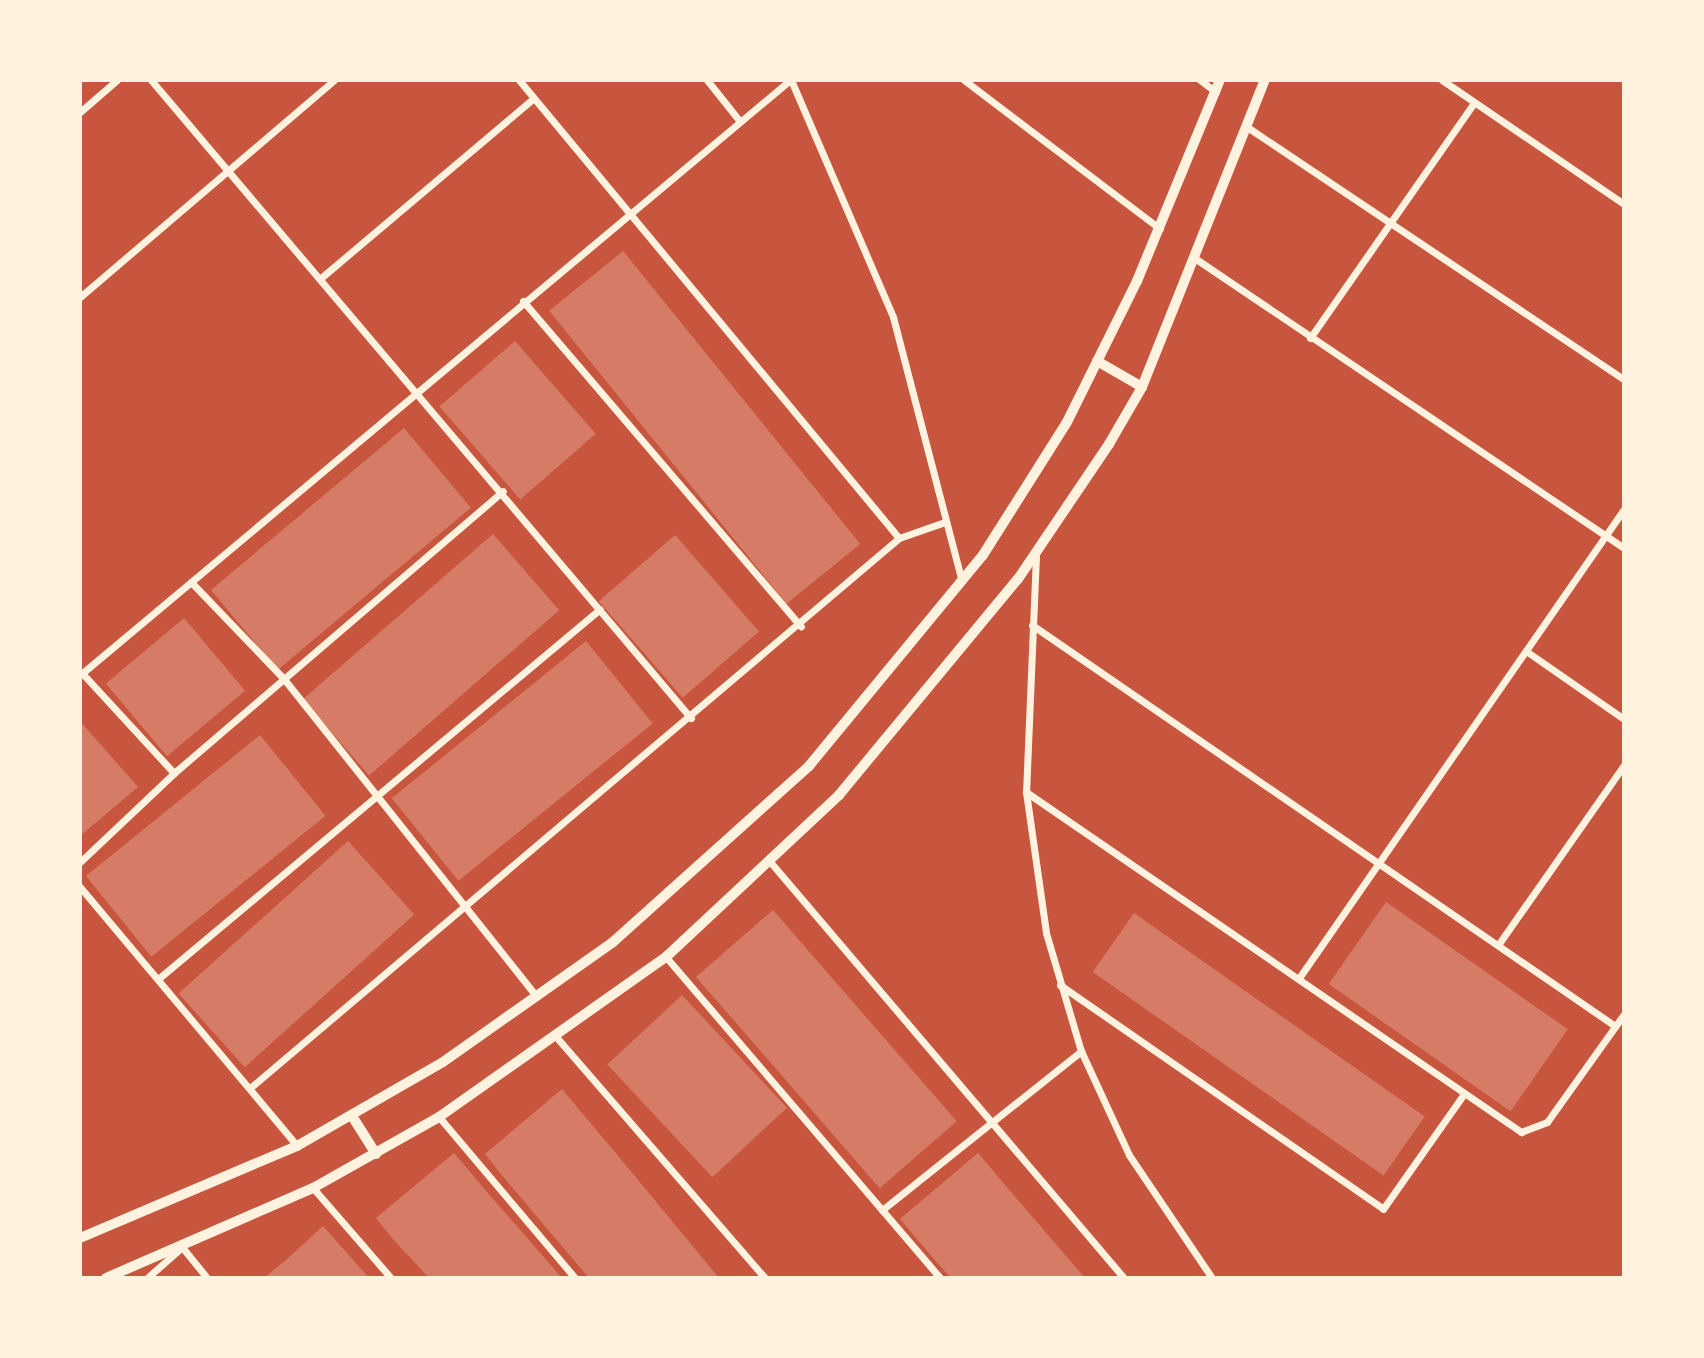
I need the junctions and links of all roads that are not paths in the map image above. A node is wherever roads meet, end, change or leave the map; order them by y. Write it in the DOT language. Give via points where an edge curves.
graph roads {
  1 [pos="117,80"];
  2 [pos="151,80"];
  3 [pos="334,80"];
  4 [pos="519,80"];
  5 [pos="707,80"];
  6 [pos="791,80"];
  7 [pos="964,80"];
  8 [pos="1200,80"];
  9 [pos="1220,80"];
  10 [pos="1265,80"];
  11 [pos="1442,80"];
  12 [pos="1216,92"];
  13 [pos="534,98"];
  14 [pos="1474,103"];
  15 [pos="80,112"];
  16 [pos="738,119"];
  17 [pos="1251,128"];
  18 [pos="229,170"];
  19 [pos="1623,204"];
  20 [pos="628,210"];
  21 [pos="1391,223"];
  22 [pos="1160,229"];
  23 [pos="1196,259"];
  24 [pos="322,277"];
  25 [pos="80,297"];
  26 [pos="523,301"];
  27 [pos="1310,338"];
  28 [pos="1097,361"];
  29 [pos="1623,379"];
  30 [pos="1142,387"];
  31 [pos="415,391"];
  32 [pos="503,491"];
  33 [pos="1623,509"];
  34 [pos="945,522"];
  35 [pos="1606,536"];
  36 [pos="899,538"];
  37 [pos="1623,548"];
  38 [pos="1036,551"];
  39 [pos="962,581"];
  40 [pos="191,582"];
  41 [pos="600,609"];
  42 [pos="1032,625"];
  43 [pos="801,626"];
  44 [pos="1526,651"];
  45 [pos="81,674"];
  46 [pos="284,679"];
  47 [pos="691,718"];
  48 [pos="1623,719"];
  49 [pos="1623,765"];
  50 [pos="174,773"];
  51 [pos="1026,792"];
  52 [pos="378,795"];
  53 [pos="80,862"];
  54 [pos="1378,863"];
  55 [pos="772,864"];
  56 [pos="80,887"];
  57 [pos="468,905"];
  58 [pos="1498,945"];
  59 [pos="666,957"];
  60 [pos="1299,978"];
  61 [pos="158,979"];
  62 [pos="1060,985"];
  63 [pos="537,998"];
  64 [pos="1623,1014"];
  65 [pos="1615,1026"];
  66 [pos="558,1039"];
  67 [pos="1081,1051"];
  68 [pos="250,1088"];
  69 [pos="1463,1095"];
  70 [pos="352,1116"];
  71 [pos="439,1117"];
  72 [pos="991,1123"];
  73 [pos="297,1146"];
  74 [pos="376,1154"];
  75 [pos="313,1188"];
  76 [pos="883,1210"];
  77 [pos="80,1238"];
  78 [pos="182,1247"];
  79 [pos="106,1278"];
  80 [pos="147,1278"];
  81 [pos="207,1278"];
  82 [pos="391,1278"];
  83 [pos="575,1278"];
  84 [pos="765,1278"];
  85 [pos="940,1278"];
  86 [pos="1124,1278"];
  87 [pos="1212,1278"];
  1 -- 15 [label="street"];
  2 -- 18 [label="street"];
  3 -- 18 [label="street"];
  4 -- 13 [label="street"];
  5 -- 16 [label="street"];
  6 -- 16 [label="street"];
  6 -- 34 [label="street" via="893,317 919,402"];
  7 -- 22 [label="street"];
  8 -- 12 [label="street"];
  9 -- 12 [label="street"];
  10 -- 17 [label="street"];
  11 -- 14 [label="street"];
  12 -- 22 [label="street"];
  13 -- 20 [label="street"];
  13 -- 24 [label="street"];
  14 -- 19 [label="street"];
  14 -- 21 [label="street"];
  16 -- 20 [label="street"];
  17 -- 21 [label="street"];
  17 -- 23 [label="street"];
  18 -- 24 [label="street"];
  18 -- 25 [label="street"];
  20 -- 26 [label="street"];
  20 -- 36 [label="street"];
  21 -- 27 [label="street"];
  21 -- 29 [label="street"];
  22 -- 28 [label="street"];
  23 -- 27 [label="street"];
  23 -- 30 [label="street"];
  24 -- 31 [label="street"];
  26 -- 31 [label="street"];
  26 -- 43 [label="street"];
  27 -- 35 [label="street"];
  28 -- 30 [label="street"];
  28 -- 39 [label="street" via="1066,422"];
  30 -- 38 [label="street"];
  31 -- 32 [label="street"];
  31 -- 40 [label="street"];
  32 -- 41 [label="street"];
  32 -- 46 [label="street"];
  33 -- 35 [label="street"];
  34 -- 36 [label="street"];
  34 -- 39 [label="street"];
  35 -- 37 [label="street"];
  35 -- 44 [label="street"];
  36 -- 43 [label="street"];
  38 -- 42 [label="street"];
  38 -- 55 [label="street" via="904,723"];
  39 -- 63 [label="street" via="877,690 760,814 613,942"];
  40 -- 45 [label="street"];
  40 -- 46 [label="street"];
  41 -- 47 [label="street"];
  41 -- 52 [label="street"];
  42 -- 51 [label="street"];
  42 -- 54 [label="street"];
  43 -- 47 [label="street"];
  44 -- 48 [label="street"];
  44 -- 54 [label="street"];
  45 -- 50 [label="street"];
  46 -- 50 [label="street"];
  46 -- 52 [label="street"];
  47 -- 57 [label="street"];
  49 -- 58 [label="street"];
  50 -- 53 [label="street"];
  51 -- 60 [label="street"];
  51 -- 62 [label="street"];
  52 -- 57 [label="street"];
  52 -- 61 [label="street"];
  54 -- 58 [label="street"];
  54 -- 60 [label="street"];
  55 -- 59 [label="street"];
  55 -- 72 [label="street"];
  56 -- 61 [label="street"];
  57 -- 63 [label="street"];
  57 -- 68 [label="street"];
  58 -- 65 [label="street"];
  59 -- 66 [label="street"];
  59 -- 76 [label="street"];
  60 -- 69 [label="street"];
  61 -- 68 [label="street"];
  62 -- 67 [label="street"];
  62 -- 69 [label="street" via="1383,1209"];
  63 -- 70 [label="street"];
  64 -- 65 [label="street"];
  65 -- 69 [label="street" via="1565,1100 1535,1131 1521,1132"];
  66 -- 71 [label="street"];
  66 -- 84 [label="street"];
  67 -- 72 [label="street"];
  67 -- 87 [label="street" via="1129,1155"];
  68 -- 73 [label="street"];
  70 -- 73 [label="street"];
  70 -- 74 [label="street"];
  71 -- 74 [label="street"];
  71 -- 83 [label="street"];
  72 -- 76 [label="street"];
  72 -- 86 [label="street"];
  73 -- 77 [label="street"];
  74 -- 75 [label="street"];
  75 -- 78 [label="street"];
  75 -- 82 [label="street"];
  76 -- 85 [label="street"];
  78 -- 79 [label="street"];
  78 -- 80 [label="street"];
  78 -- 81 [label="street"];
}
